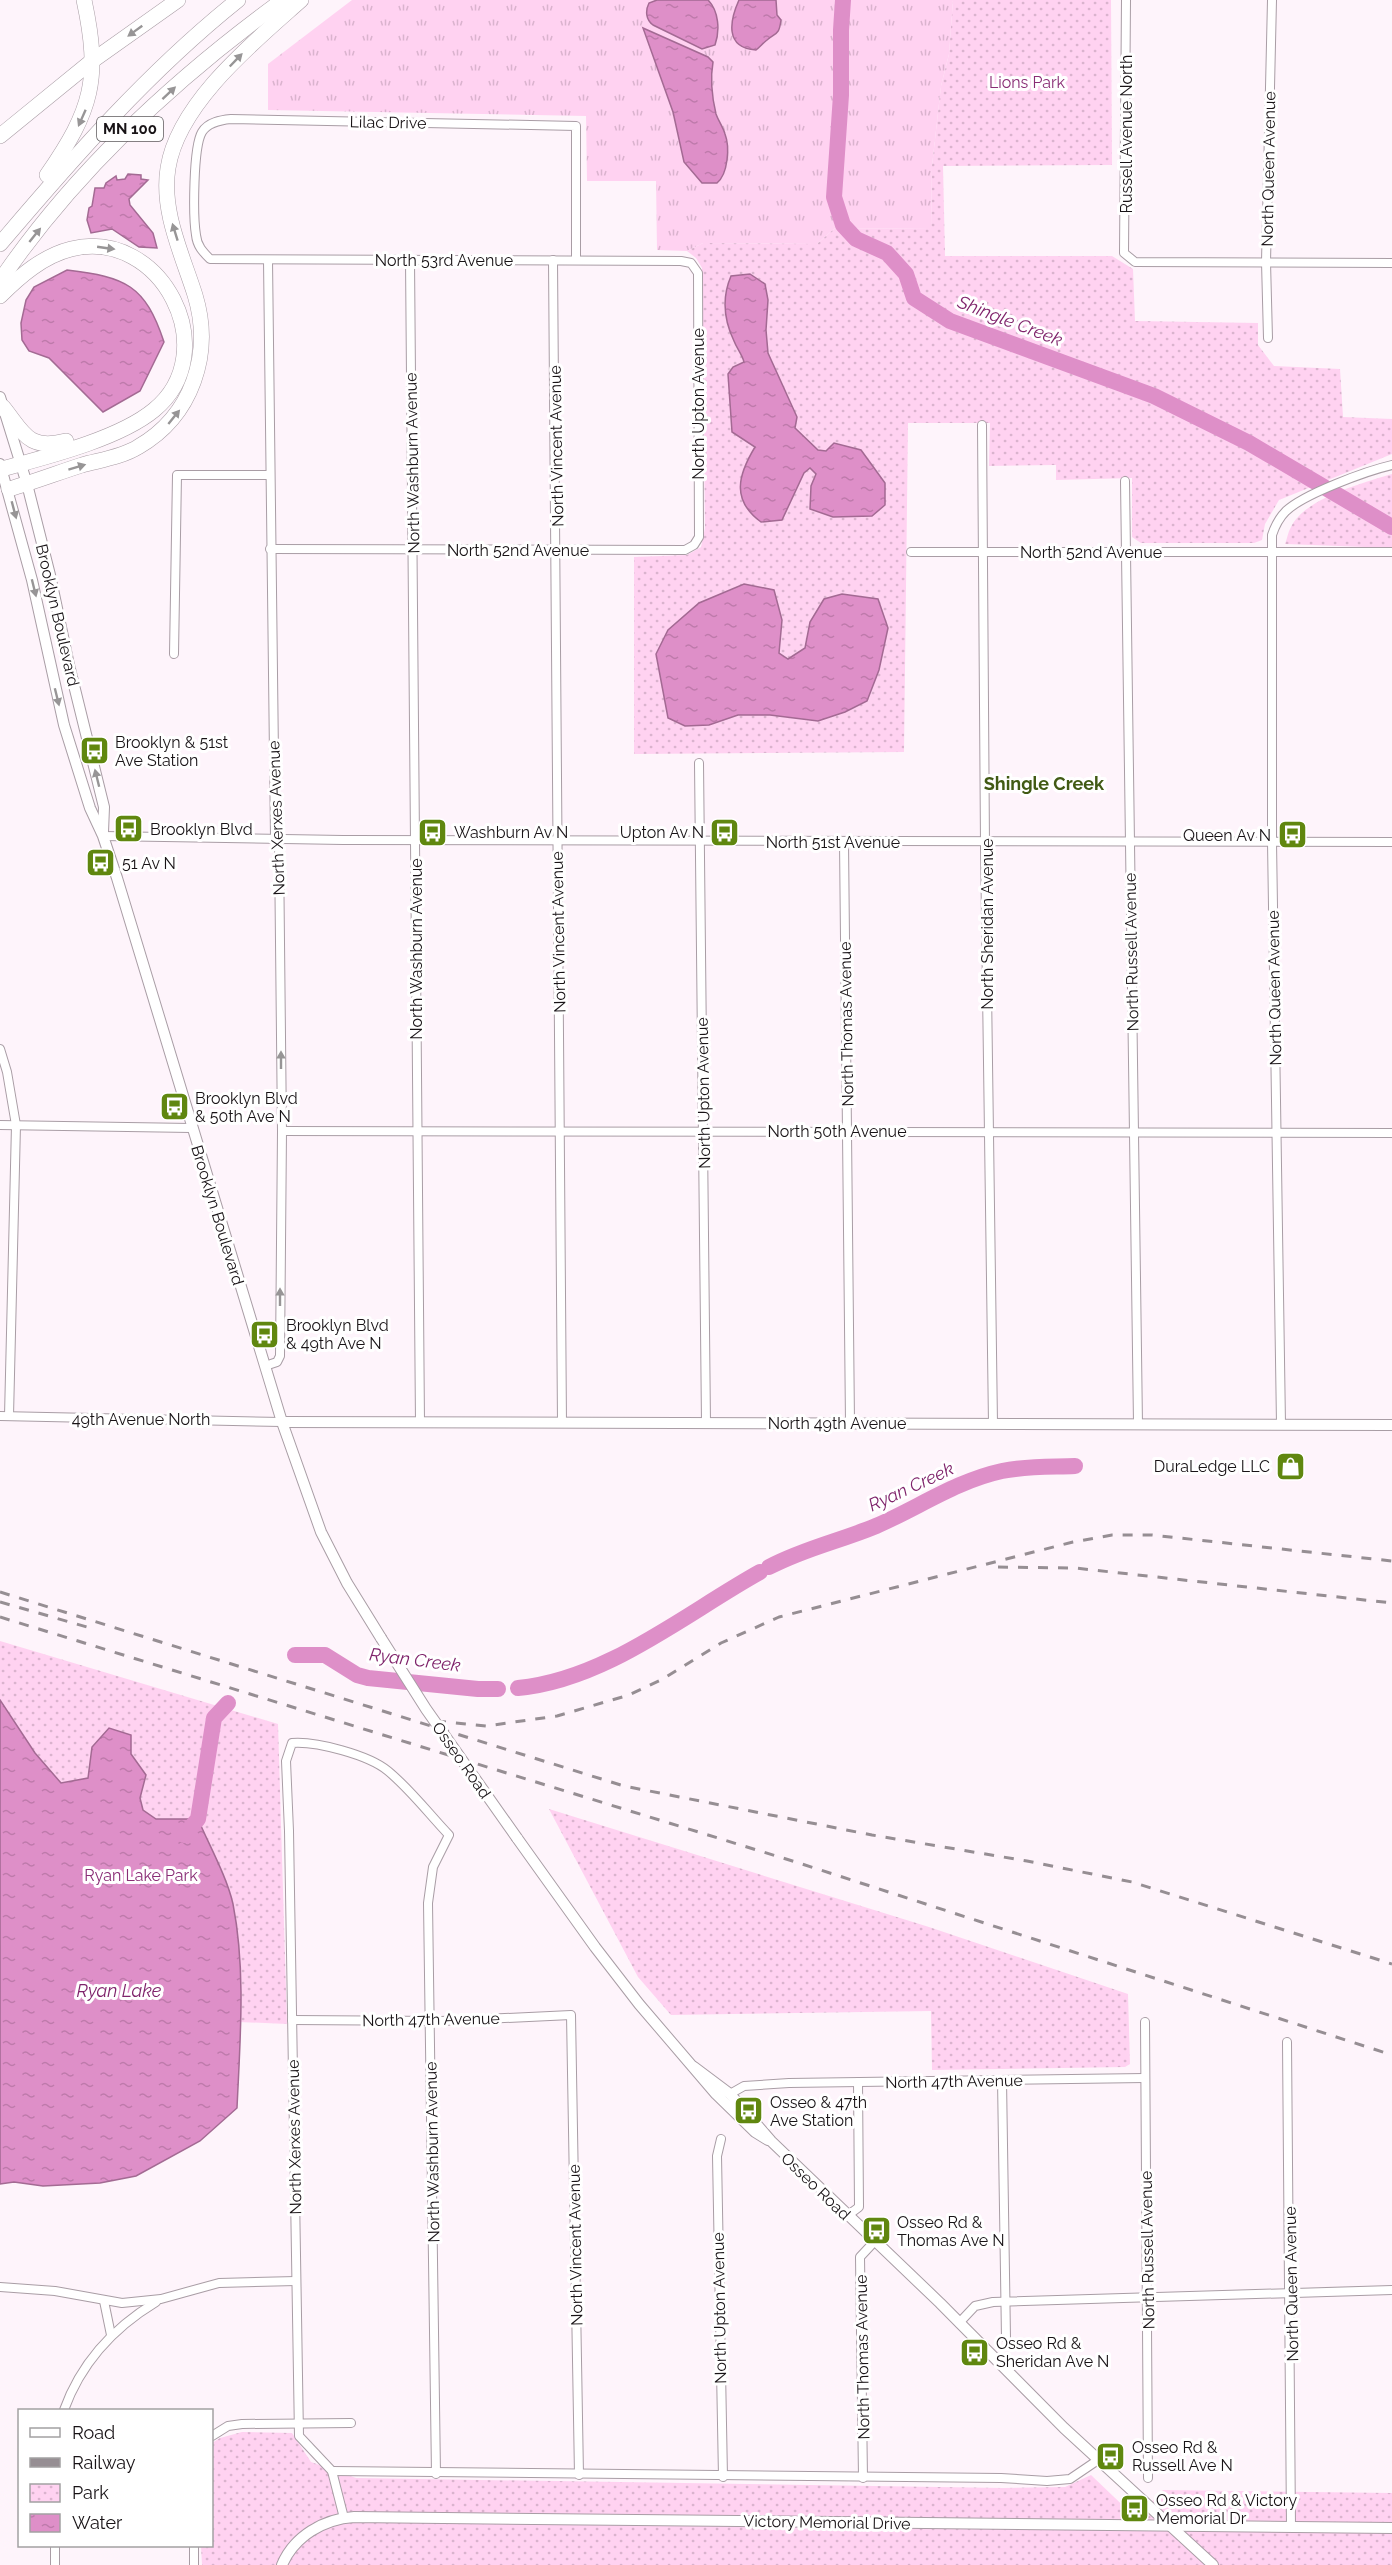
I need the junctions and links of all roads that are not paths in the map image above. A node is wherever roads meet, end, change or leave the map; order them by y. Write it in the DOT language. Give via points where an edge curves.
graph roads {
  1 [pos="84,0"];
  2 [pos="178,0"];
  3 [pos="238,0"];
  4 [pos="283,0"];
  5 [pos="301,0"];
  6 [pos="1126,0"];
  7 [pos="1272,0"];
  8 [pos="92,61"];
  9 [pos="0,136"];
  10 [pos="0,243"];
  11 [pos="201,250"];
  12 [pos="268,260"];
  13 [pos="410,260"];
  14 [pos="553,260"];
  15 [pos="576,260"];
  16 [pos="1266,262"];
  17 [pos="1392,262"];
  18 [pos="691,263"];
  19 [pos="0,281"];
  20 [pos="0,296"];
  21 [pos="1268,338"];
  22 [pos="1,402"];
  23 [pos="139,421"];
  24 [pos="982,425"];
  25 [pos="21,464"];
  26 [pos="1392,465"];
  27 [pos="1,467"];
  28 [pos="269,475"];
  29 [pos="1125,481"];
  30 [pos="27,484"];
  31 [pos="4,490"];
  32 [pos="694,545"];
  33 [pos="270,549"];
  34 [pos="413,550"];
  35 [pos="557,551"];
  36 [pos="984,551"];
  37 [pos="911,552"];
  38 [pos="1125,552"];
  39 [pos="1271,552"];
  40 [pos="1392,552"];
  41 [pos="174,654"];
  42 [pos="699,763"];
  43 [pos="104,836"];
  44 [pos="275,838"];
  45 [pos="416,840"];
  46 [pos="557,840"];
  47 [pos="700,841"];
  48 [pos="1130,841"];
  49 [pos="844,842"];
  50 [pos="1392,842"];
  51 [pos="987,843"];
  52 [pos="1272,843"];
  53 [pos="0,1049"];
  54 [pos="0,1125"];
  55 [pos="16,1125"];
  56 [pos="191,1128"];
  57 [pos="417,1130"];
  58 [pos="561,1130"];
  59 [pos="282,1131"];
  60 [pos="703,1131"];
  61 [pos="847,1131"];
  62 [pos="989,1131"];
  63 [pos="1133,1131"];
  64 [pos="1277,1133"];
  65 [pos="1392,1133"];
  66 [pos="265,1366"];
  67 [pos="4,1416"];
  68 [pos="282,1422"];
  69 [pos="420,1423"];
  70 [pos="562,1423"];
  71 [pos="706,1423"];
  72 [pos="850,1423"];
  73 [pos="993,1424"];
  74 [pos="1138,1424"];
  75 [pos="1281,1424"];
  76 [pos="1392,1425"];
  77 [pos="292,1743"];
  78 [pos="571,2014"];
  79 [pos="292,2020"];
  80 [pos="430,2021"];
  81 [pos="1144,2022"];
  82 [pos="1287,2042"];
  83 [pos="694,2067"];
  84 [pos="1145,2078"];
  85 [pos="1002,2080"];
  86 [pos="858,2082"];
  87 [pos="730,2094"];
  88 [pos="721,2139"];
  89 [pos="771,2141"];
  90 [pos="847,2216"];
  91 [pos="874,2242"];
  92 [pos="296,2281"];
  93 [pos="0,2287"];
  94 [pos="1392,2290"];
  95 [pos="1291,2293"];
  96 [pos="1148,2297"];
  97 [pos="161,2299"];
  98 [pos="104,2301"];
  99 [pos="1006,2301"];
  100 [pos="959,2322"];
  101 [pos="111,2335"];
  102 [pos="1006,2338"];
  103 [pos="64,2409"];
  104 [pos="351,2423"];
  105 [pos="298,2424"];
  106 [pos="213,2435"];
  107 [pos="1098,2460"];
  108 [pos="332,2471"];
  109 [pos="436,2474"];
  110 [pos="579,2475"];
  111 [pos="723,2477"];
  112 [pos="863,2478"];
  113 [pos="1148,2478"];
  114 [pos="344,2518"];
  115 [pos="1170,2527"];
  116 [pos="1291,2527"];
  117 [pos="1392,2528"];
  118 [pos="55,2547"];
  119 [pos="194,2547"];
  120 [pos="1199,2554"];
  121 [pos="55,2565"];
  122 [pos="194,2565"];
  123 [pos="282,2565"];
  124 [pos="1205,2565"];
  125 [pos="1213,2565"];
  1 -- 8 [label="highway"];
  2 -- 8 [label="highway, one-way"];
  3 -- 10 [label="highway, MN 100" via="166,62 113,115"];
  19 -- 4 [label="highway, MN 100, one-way" via="57,208 126,134 181,81"];
  30 -- 5 [label="highway, one-way" via="136,449 173,420 187,398 199,366 202,330 168,206 171,155 188,119 213,84"];
  6 -- 16 [label="street, Russell Avenue North" via="1124,254 1135,262"];
  7 -- 16 [label="street, North Queen Avenue"];
  8 -- 9 [label="highway"];
  8 -- 10 [label="highway, one-way" via="91,91 74,135"];
  11 -- 12 [label="street, North 53rd Avenue" via="210,259"];
  11 -- 15 [label="street, Lilac Drive" via="196,235 196,151 203,130 217,121 576,126"];
  12 -- 13 [label="street, North 53rd Avenue"];
  12 -- 28 [label="street, North Xerxes Avenue"];
  13 -- 14 [label="street, North 53rd Avenue"];
  13 -- 34 [label="street, North Washburn Avenue"];
  14 -- 15 [label="street, North 53rd Avenue"];
  14 -- 35 [label="street, North Vincent Avenue"];
  15 -- 18 [label="street, North 53rd Avenue"];
  16 -- 17 [label="street"];
  16 -- 21 [label="street, North Queen Avenue"];
  18 -- 32 [label="street, North Upton Avenue" via="698,273 699,537"];
  20 -- 23 [label="highway, one-way" via="33,267 54,255 79,248 116,249 152,269 176,303 183,347 179,373 169,394"];
  22 -- 23 [label="highway" via="25,435 42,445"];
  22 -- 25 [label="main road, Brooklyn Boulevard"];
  23 -- 25 [label="highway" via="99,439"];
  24 -- 36 [label="street, North Sheridan Avenue"];
  25 -- 27 [label="highway"];
  25 -- 30 [label="main road, Brooklyn Boulevard"];
  26 -- 39 [label="street" via="1303,500 1281,516 1272,536"];
  27 -- 31 [label="main road, Brooklyn Boulevard"];
  28 -- 33 [label="street, North Xerxes Avenue"];
  28 -- 41 [label="street" via="177,475"];
  29 -- 38 [label="street, North Russell Avenue"];
  30 -- 31 [label="highway"];
  43 -- 30 [label="main road, Brooklyn Boulevard, one-way" via="104,807"];
  31 -- 43 [label="main road, Brooklyn Boulevard, one-way" via="41,616 64,725 90,808"];
  32 -- 35 [label="street, North 52nd Avenue" via="685,550"];
  33 -- 34 [label="street, North 52nd Avenue"];
  33 -- 44 [label="street, North Xerxes Avenue"];
  34 -- 35 [label="street, North 52nd Avenue"];
  34 -- 45 [label="street, North Washburn Avenue"];
  35 -- 46 [label="street, North Vincent Avenue"];
  36 -- 37 [label="street, North 52nd Avenue"];
  36 -- 38 [label="street, North 52nd Avenue"];
  36 -- 51 [label="street, North Sheridan Avenue"];
  38 -- 39 [label="street, North 52nd Avenue"];
  38 -- 48 [label="street, North Russell Avenue"];
  39 -- 40 [label="street, North 52nd Avenue"];
  39 -- 52 [label="street, North Queen Avenue"];
  42 -- 47 [label="street, North Upton Avenue"];
  43 -- 44 [label="street, North 51st Avenue"];
  43 -- 56 [label="main road, Brooklyn Boulevard"];
  44 -- 45 [label="street, North 51st Avenue"];
  59 -- 44 [label="street, North Xerxes Avenue, one-way" via="279,847"];
  45 -- 46 [label="street, North 51st Avenue"];
  45 -- 57 [label="street, North Washburn Avenue"];
  46 -- 47 [label="street, North 51st Avenue"];
  46 -- 58 [label="street, North Vincent Avenue"];
  47 -- 49 [label="street, North 51st Avenue"];
  47 -- 60 [label="street, North Upton Avenue"];
  48 -- 51 [label="street, North 51st Avenue"];
  48 -- 52 [label="street, North 51st Avenue"];
  48 -- 63 [label="street, North Russell Avenue"];
  49 -- 51 [label="street, North 51st Avenue"];
  49 -- 61 [label="street, North Thomas Avenue"];
  50 -- 52 [label="street, North 51st Avenue"];
  51 -- 62 [label="street, North Sheridan Avenue"];
  52 -- 64 [label="street, North Queen Avenue"];
  53 -- 55 [label="street"];
  54 -- 55 [label="street"];
  55 -- 56 [label="street"];
  55 -- 67 [label="street"];
  56 -- 66 [label="main road, Brooklyn Boulevard"];
  57 -- 58 [label="street, North 50th Avenue"];
  57 -- 59 [label="street, North 50th Avenue"];
  57 -- 69 [label="street, North Washburn Avenue"];
  58 -- 60 [label="street, North 50th Avenue"];
  58 -- 70 [label="street, North Vincent Avenue"];
  66 -- 59 [label="street, North Xerxes Avenue, one-way" via="280,1356"];
  60 -- 61 [label="street, North 50th Avenue"];
  60 -- 71 [label="street, North Upton Avenue"];
  61 -- 62 [label="street, North 50th Avenue"];
  61 -- 72 [label="street, North Thomas Avenue"];
  62 -- 63 [label="street, North 50th Avenue"];
  62 -- 73 [label="street, North Sheridan Avenue"];
  63 -- 64 [label="street, North 50th Avenue"];
  63 -- 74 [label="street, North Russell Avenue"];
  64 -- 65 [label="street, North 50th Avenue"];
  64 -- 75 [label="street, North Queen Avenue"];
  66 -- 68 [label="main road, Brooklyn Boulevard"];
  67 -- 68 [label="street, 49th Avenue North"];
  68 -- 69 [label="main road, North 49th Avenue"];
  68 -- 83 [label="main road, Osseo Road, bridge" via="321,1532 347,1583 426,1709 595,1947"];
  69 -- 70 [label="main road, North 49th Avenue"];
  70 -- 71 [label="main road, North 49th Avenue"];
  71 -- 72 [label="main road, North 49th Avenue"];
  72 -- 73 [label="main road, North 49th Avenue"];
  73 -- 74 [label="main road, North 49th Avenue"];
  74 -- 75 [label="main road, North 49th Avenue"];
  75 -- 76 [label="main road, North 49th Avenue"];
  77 -- 79 [label="street, North Xerxes Avenue" via="286,1761"];
  77 -- 80 [label="street, North Washburn Avenue" via="306,1742 346,1751 387,1770 449,1835 436,1858 429,1885"];
  78 -- 80 [label="street, North 47th Avenue"];
  78 -- 110 [label="street, North Vincent Avenue"];
  79 -- 80 [label="street, North 47th Avenue"];
  79 -- 92 [label="street, North Xerxes Avenue"];
  80 -- 109 [label="street, North Washburn Avenue"];
  81 -- 84 [label="street, North Russell Avenue"];
  82 -- 95 [label="street, North Queen Avenue"];
  83 -- 87 [label="main road, Osseo Road"];
  83 -- 89 [label="main road, Osseo Road" via="719,2098 755,2132"];
  84 -- 85 [label="street, North 47th Avenue"];
  84 -- 96 [label="street, North Russell Avenue"];
  85 -- 86 [label="street, North 47th Avenue"];
  85 -- 99 [label="street"];
  86 -- 87 [label="street, North 47th Avenue" via="744,2086"];
  86 -- 90 [label="street" via="859,2206"];
  87 -- 89 [label="main road, Osseo Road"];
  88 -- 111 [label="street, North Upton Avenue" via="717,2156"];
  89 -- 90 [label="main road, Osseo Road"];
  90 -- 91 [label="main road, Osseo Road"];
  91 -- 100 [label="main road, Osseo Road"];
  91 -- 112 [label="street, North Thomas Avenue" via="860,2257"];
  92 -- 97 [label="street" via="219,2283"];
  92 -- 105 [label="street, North Xerxes Avenue"];
  93 -- 98 [label="street" via="55,2291"];
  94 -- 95 [label="street"];
  95 -- 96 [label="street"];
  95 -- 116 [label="street, North Queen Avenue"];
  96 -- 99 [label="street"];
  96 -- 113 [label="street, North Russell Avenue"];
  97 -- 98 [label="street"];
  97 -- 101 [label="street"];
  98 -- 101 [label="street"];
  99 -- 100 [label="street" via="975,2306"];
  99 -- 102 [label="street"];
  100 -- 107 [label="main road, Osseo Road"];
  101 -- 103 [label="street" via="82,2372"];
  104 -- 105 [label="street"];
  105 -- 106 [label="street" via="228,2426"];
  105 -- 108 [label="street, North Xerxes Avenue" via="298,2436"];
  107 -- 112 [label="street" via="1070,2479 1047,2481"];
  107 -- 115 [label="main road, Osseo Road"];
  108 -- 109 [label="street"];
  108 -- 114 [label="street, North Xerxes Avenue"];
  109 -- 110 [label="street"];
  110 -- 111 [label="street"];
  111 -- 112 [label="street"];
  114 -- 115 [label="main road, Victory Memorial Drive"];
  114 -- 123 [label="main road, Victory Memorial Drive" via="304,2536"];
  115 -- 116 [label="main road, Victory Memorial Drive"];
  115 -- 120 [label="main road, Osseo Road"];
  116 -- 117 [label="main road, Victory Memorial Drive"];
  118 -- 121 [label="street"];
  119 -- 122 [label="street"];
  120 -- 124 [label="main road, Osseo Road"];
  120 -- 125 [label="main road, Osseo Road"];
}
